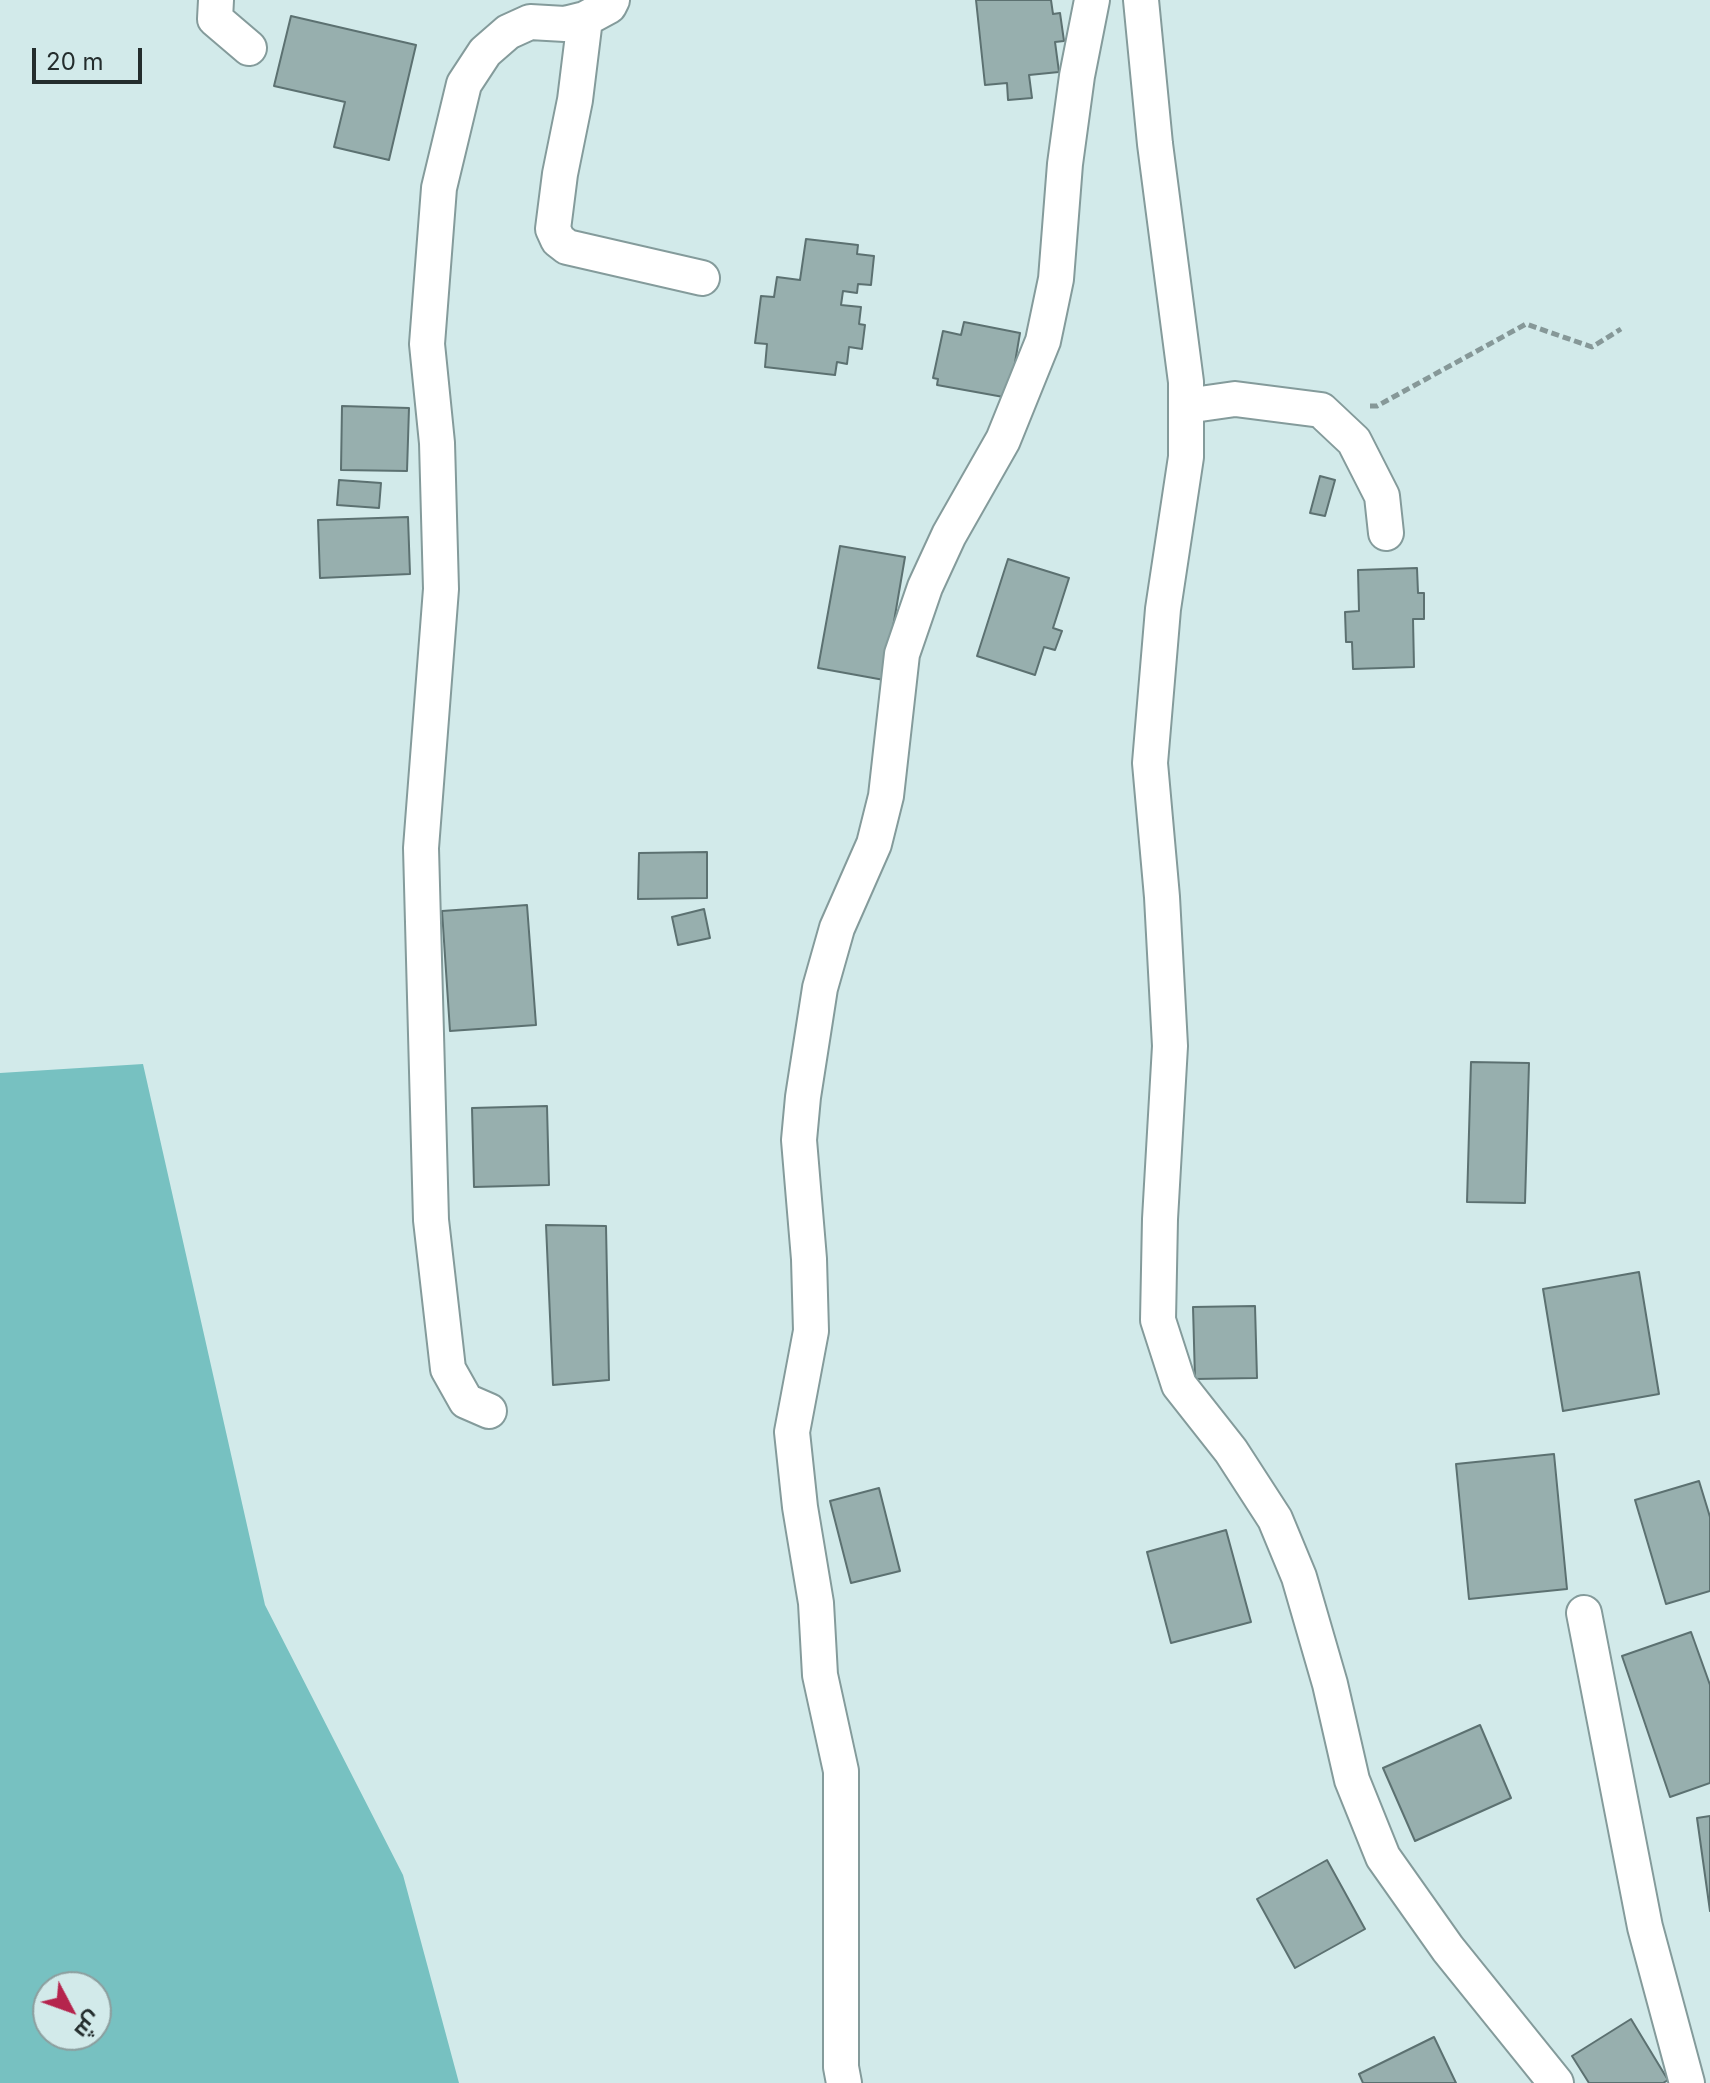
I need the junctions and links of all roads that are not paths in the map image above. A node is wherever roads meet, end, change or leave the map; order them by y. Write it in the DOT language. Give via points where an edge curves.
graph roads {
  1 [pos="216,0"];
  2 [pos="1092,0"];
  3 [pos="1141,0"];
  4 [pos="599,10"];
  5 [pos="249,48"];
  6 [pos="702,278"];
  7 [pos="1186,406"];
  8 [pos="1386,533"];
  9 [pos="489,1411"];
  10 [pos="1584,1613"];
  11 [pos="844,2083"];
  12 [pos="1556,2083"];
  13 [pos="1687,2083"];
  1 -- 5 [label="street" via="215,19"];
  2 -- 11 [label="street" via="1065,164 1056,279 1043,341 1003,440 925,587 902,654 886,796 874,844 837,928 820,988 803,1097 799,1140 811,1331 792,1432 816,1603 820,1675 841,1771"];
  3 -- 7 [label="street"];
  4 -- 6 [label="street" via="575,100 553,229 567,247"];
  4 -- 9 [label="street" via="565,24 530,22 485,52 464,84 439,188 427,344 437,443 441,589 421,848 431,1220 448,1369 466,1401"];
  7 -- 8 [label="street" via="1235,399 1321,410 1354,441 1382,496"];
  7 -- 12 [label="street" via="1186,457 1163,609 1150,763 1170,1046 1158,1320 1179,1385 1275,1519 1299,1577 1352,1780 1383,1857 1448,1949"];
  10 -- 13 [label="street" via="1645,1927"];
}
